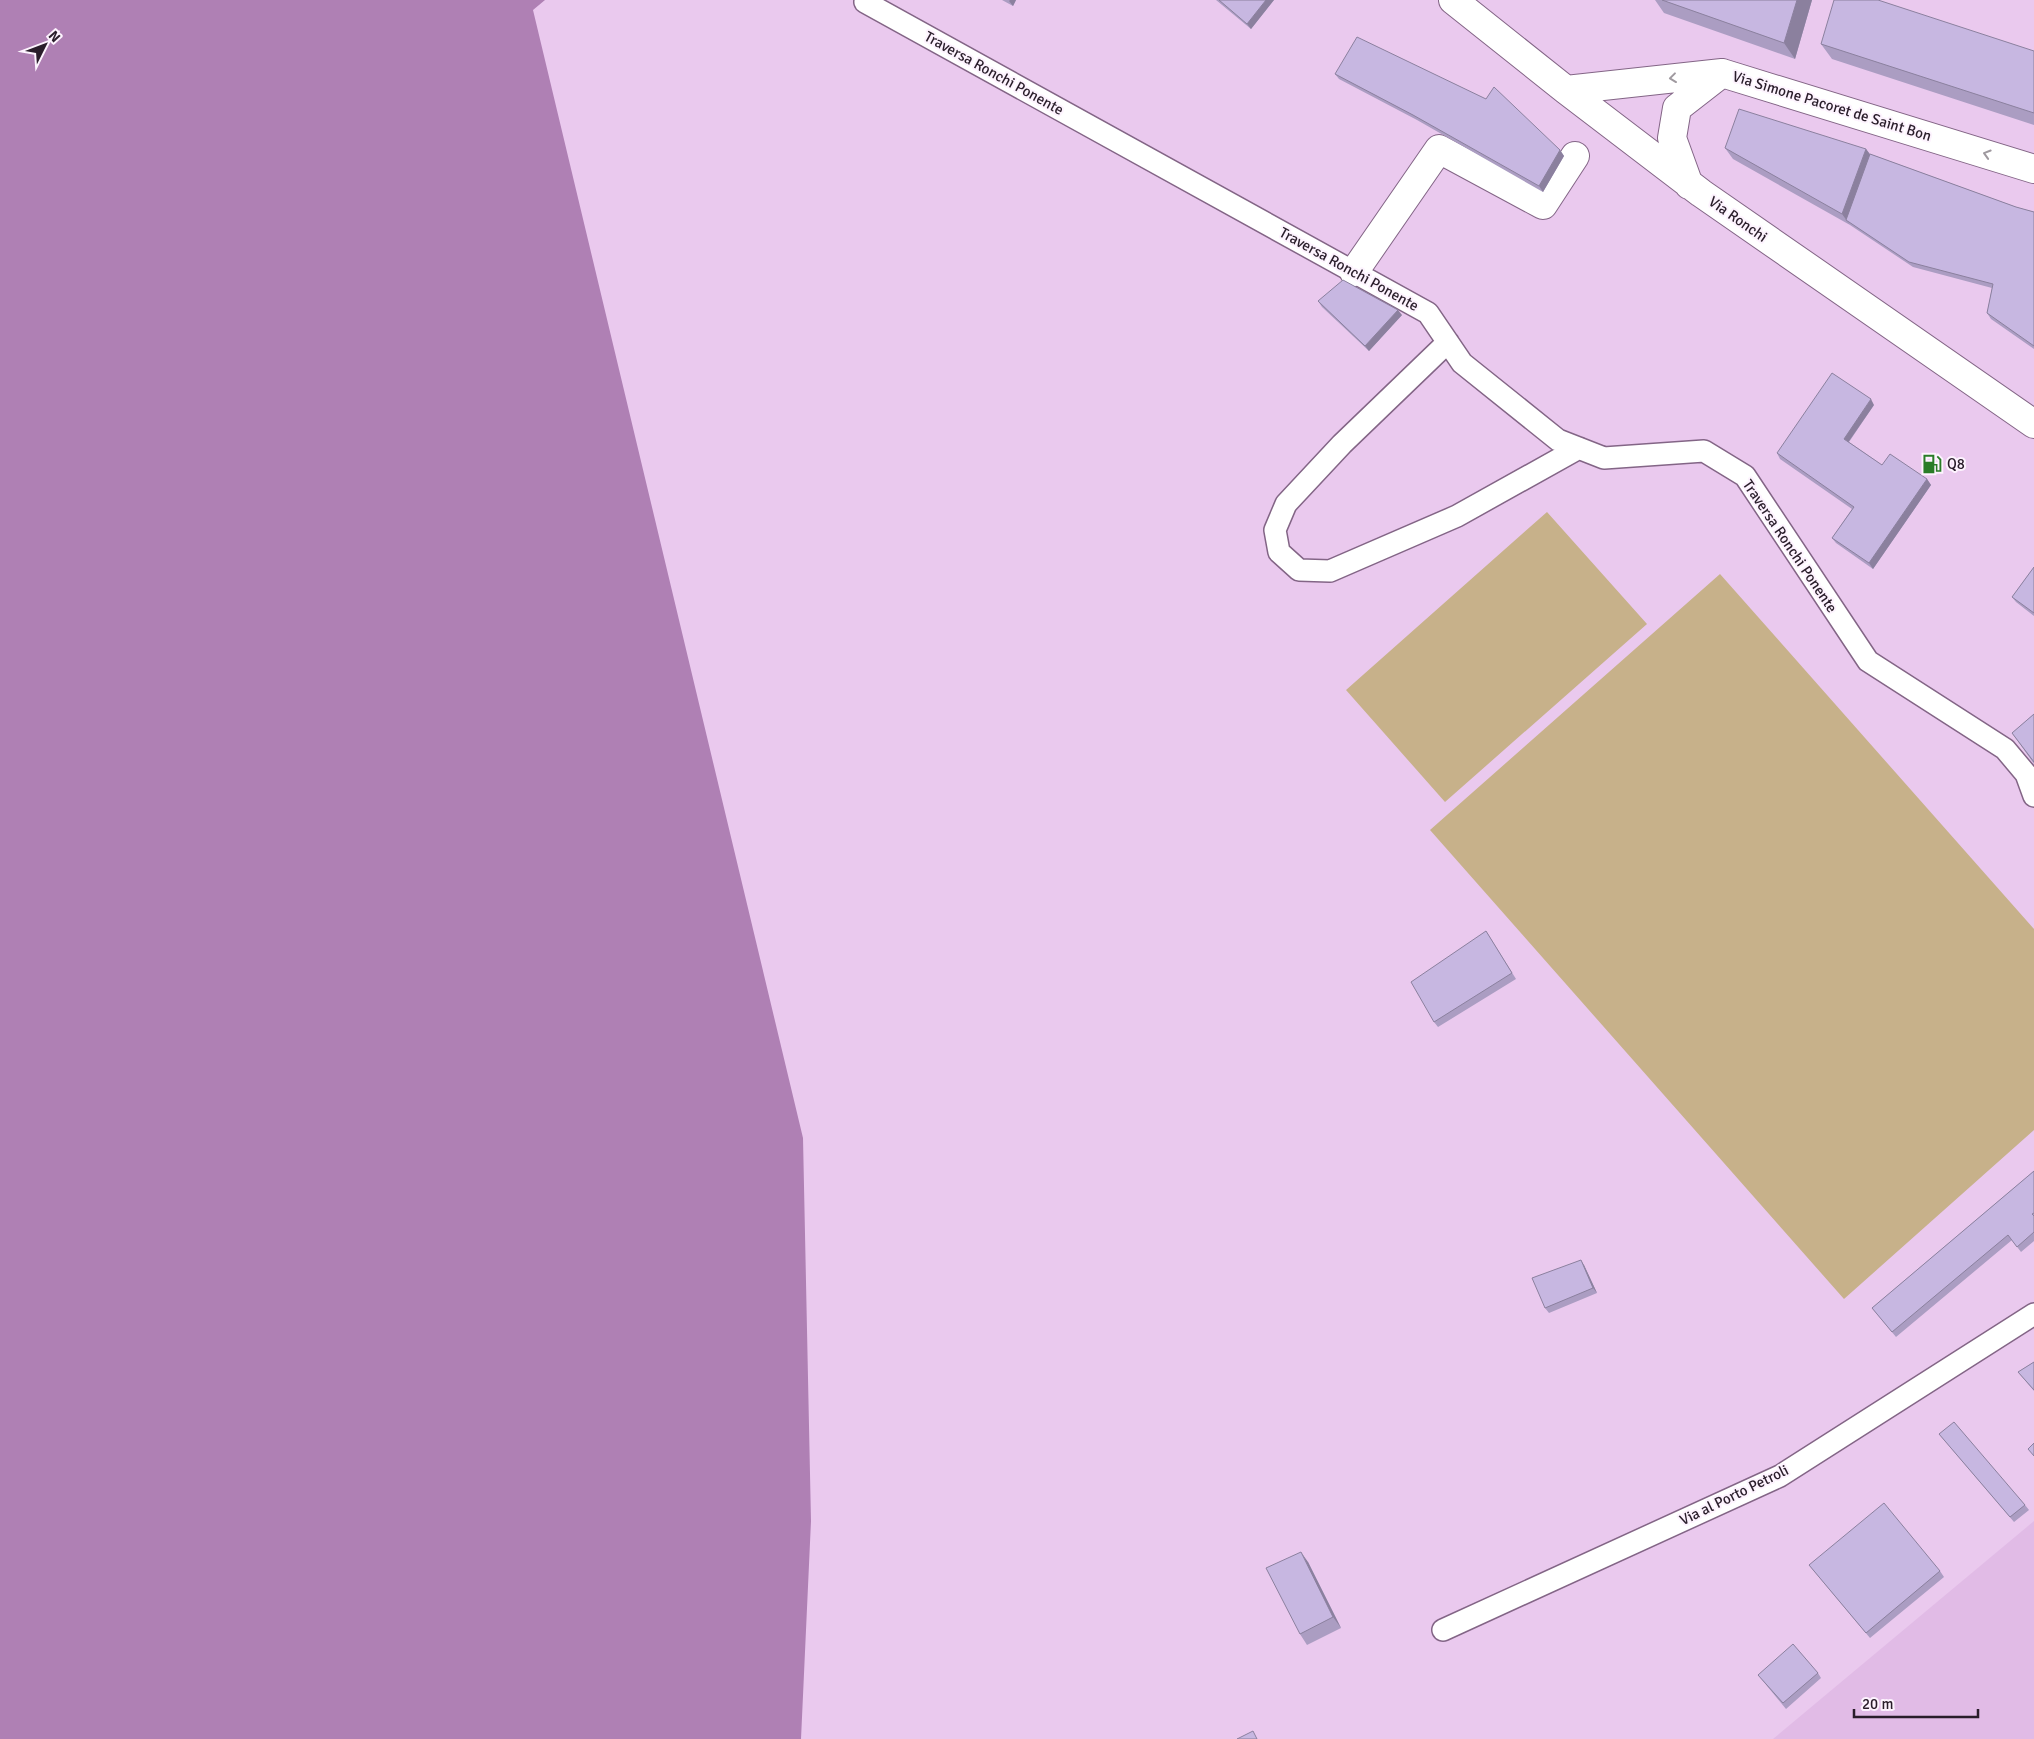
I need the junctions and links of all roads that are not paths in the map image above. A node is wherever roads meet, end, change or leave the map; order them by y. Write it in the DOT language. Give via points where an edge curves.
graph roads {
  1 [pos="1453,0"];
  2 [pos="865,2"];
  3 [pos="1722,72"];
  4 [pos="1566,90"];
  5 [pos="1575,156"];
  6 [pos="2034,169"];
  7 [pos="1690,185"];
  8 [pos="1354,272"];
  9 [pos="1448,342"];
  10 [pos="2034,424"];
  11 [pos="1579,448"];
  12 [pos="2034,796"];
  13 [pos="2034,1314"];
  14 [pos="1443,1630"];
  1 -- 4 [label="main road, Via Ronchi"];
  2 -- 8 [label="lane, Traversa Ronchi Ponente"];
  3 -- 4 [label="main road, Via Simone Pacoret de Saint Bon, one-way"];
  6 -- 3 [label="main road, Via Simone Pacoret de Saint Bon, one-way"];
  3 -- 7 [label="main road" via="1677,108 1672,138"];
  4 -- 7 [label="main road, Via Ronchi"];
  5 -- 8 [label="main road" via="1543,205 1439,149"];
  7 -- 10 [label="main road, Via Ronchi"];
  8 -- 9 [label="lane, Traversa Ronchi Ponente" via="1428,313"];
  9 -- 11 [label="lane, Traversa Ronchi Ponente" via="1469,369 1558,440"];
  9 -- 11 [label="lane" via="1342,444 1286,504 1274,530 1279,552 1300,570 1330,571 1448,520"];
  11 -- 12 [label="lane, Traversa Ronchi Ponente" via="1604,458 1704,451 1745,476 1868,661 2005,749 2026,774"];
  13 -- 14 [label="lane, Via al Porto Petroli" via="1780,1476"];
}
